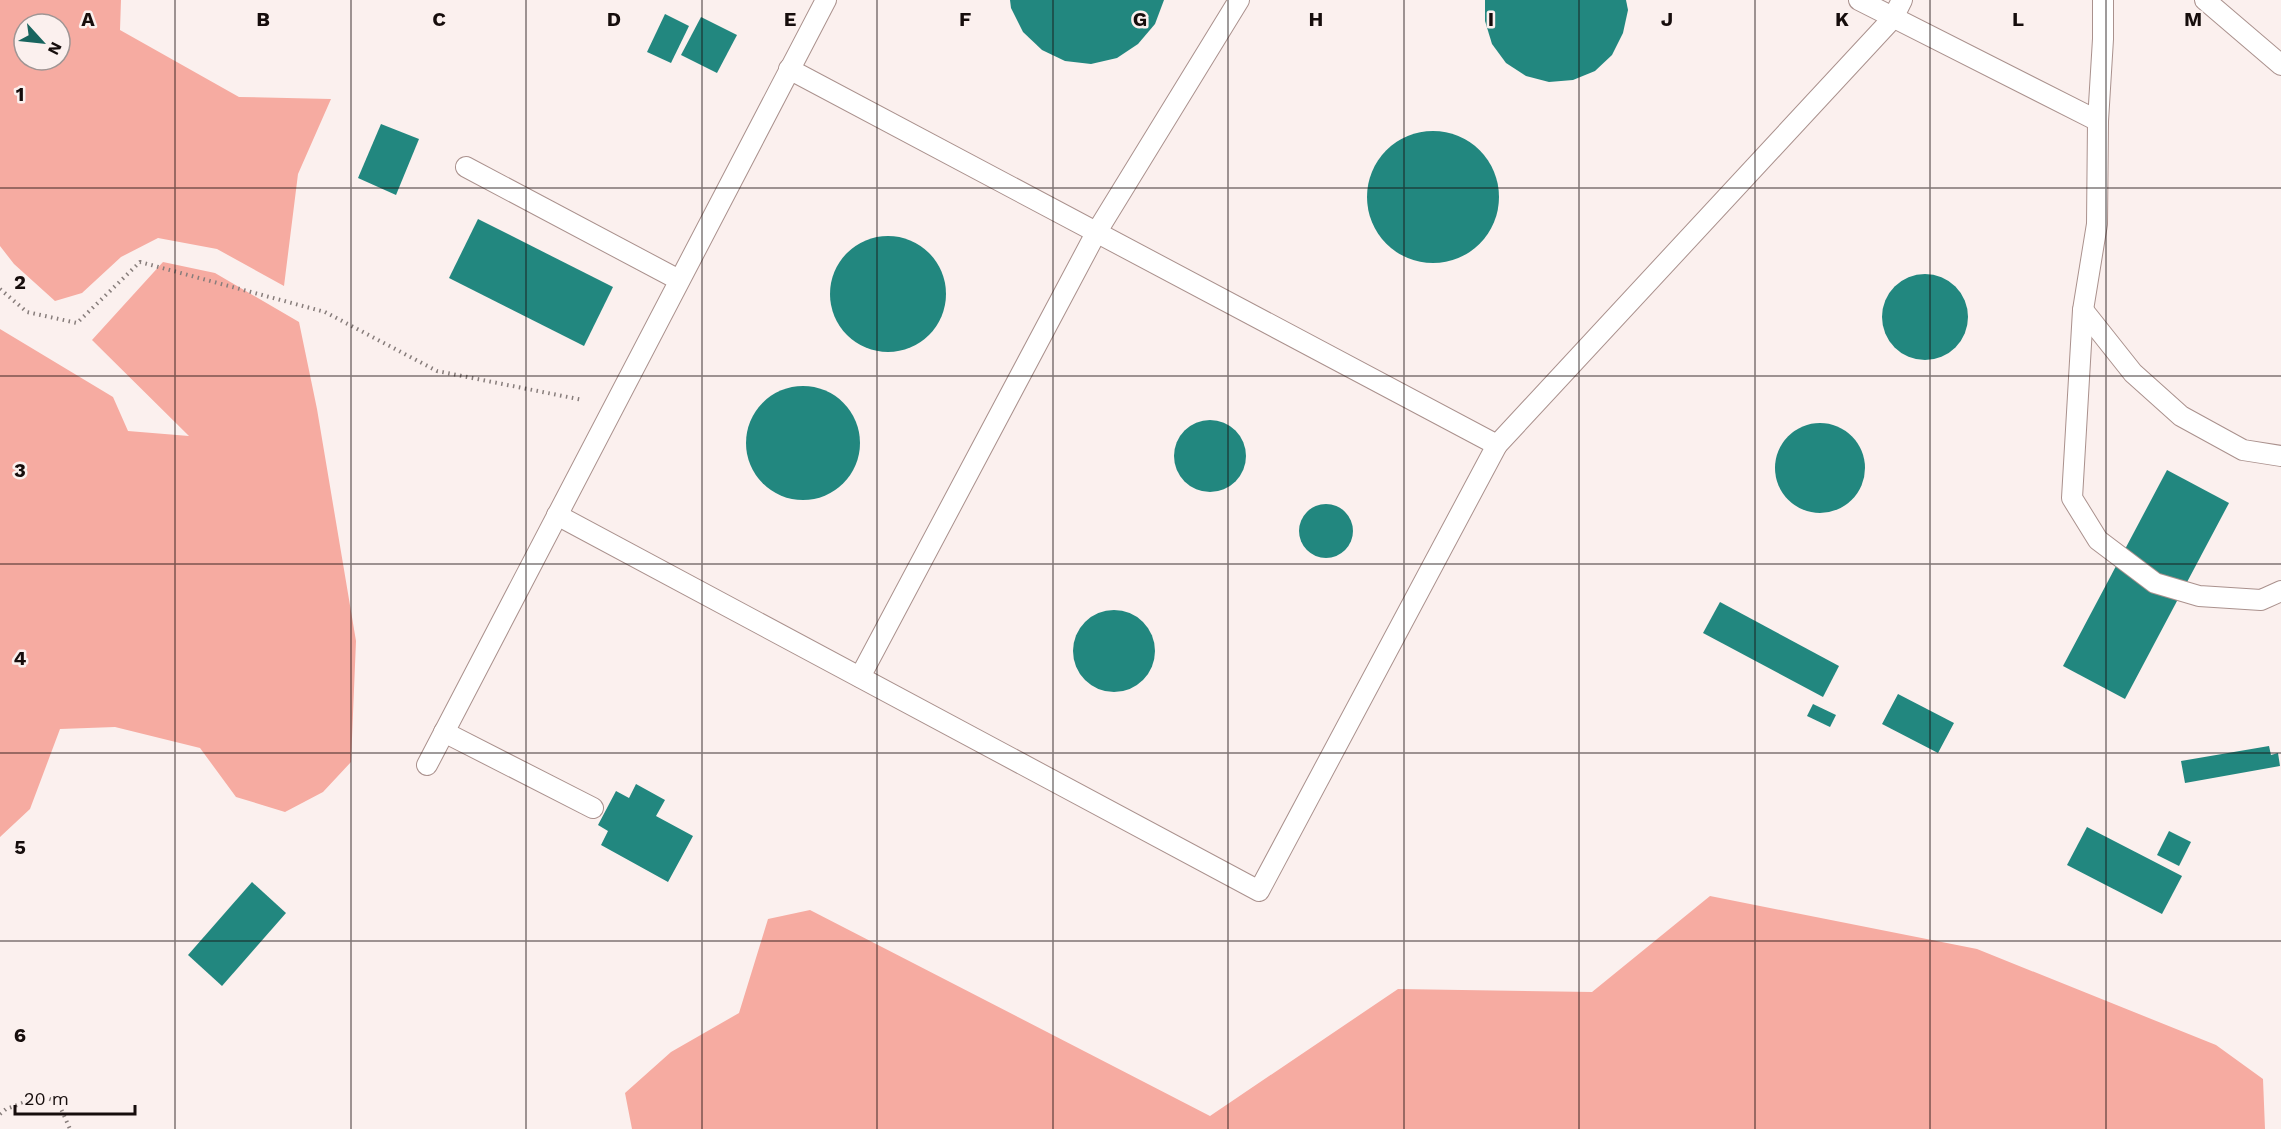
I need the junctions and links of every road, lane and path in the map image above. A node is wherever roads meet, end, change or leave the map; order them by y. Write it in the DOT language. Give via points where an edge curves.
graph roads {
  1 [pos="825,0"];
  2 [pos="1239,0"];
  3 [pos="1859,0"];
  4 [pos="1902,0"];
  5 [pos="2103,0"];
  6 [pos="2205,0"];
  7 [pos="1893,18"];
  8 [pos="2281,65"];
  9 [pos="789,69"];
  10 [pos="2098,121"];
  11 [pos="466,167"];
  12 [pos="1096,233"];
  13 [pos="679,280"];
  14 [pos="0,289"];
  15 [pos="2083,309"];
  16 [pos="614,406"];
  17 [pos="1497,445"];
  18 [pos="2281,456"];
  19 [pos="557,515"];
  20 [pos="2281,591"];
  21 [pos="860,677"];
  22 [pos="444,732"];
  23 [pos="427,765"];
  24 [pos="593,808"];
  25 [pos="0,1114"];
  26 [pos="70,1129"];
  1 -- 9 [label="lane"];
  2 -- 12 [label="lane"];
  3 -- 7 [label="lane"];
  4 -- 7 [label="lane"];
  5 -- 10 [label="lane"];
  6 -- 8 [label="lane"];
  7 -- 10 [label="lane"];
  7 -- 17 [label="lane"];
  9 -- 12 [label="lane"];
  9 -- 13 [label="lane"];
  10 -- 15 [label="lane" via="2097,224"];
  11 -- 13 [label="lane"];
  12 -- 17 [label="lane"];
  12 -- 21 [label="lane"];
  13 -- 16 [label="lane"];
  14 -- 16 [label="path" via="27,312 77,322 140,262 325,312 438,371"];
  15 -- 18 [label="lane" via="2133,373 2181,416 2243,450"];
  15 -- 20 [label="lane" via="2072,498 2098,540 2155,583 2199,596 2261,600"];
  16 -- 19 [label="lane"];
  17 -- 21 [label="lane" via="1259,891"];
  19 -- 21 [label="lane"];
  19 -- 22 [label="lane"];
  22 -- 23 [label="lane"];
  22 -- 24 [label="lane"];
  25 -- 26 [label="path" via="42,1096 58,1102"];
}
